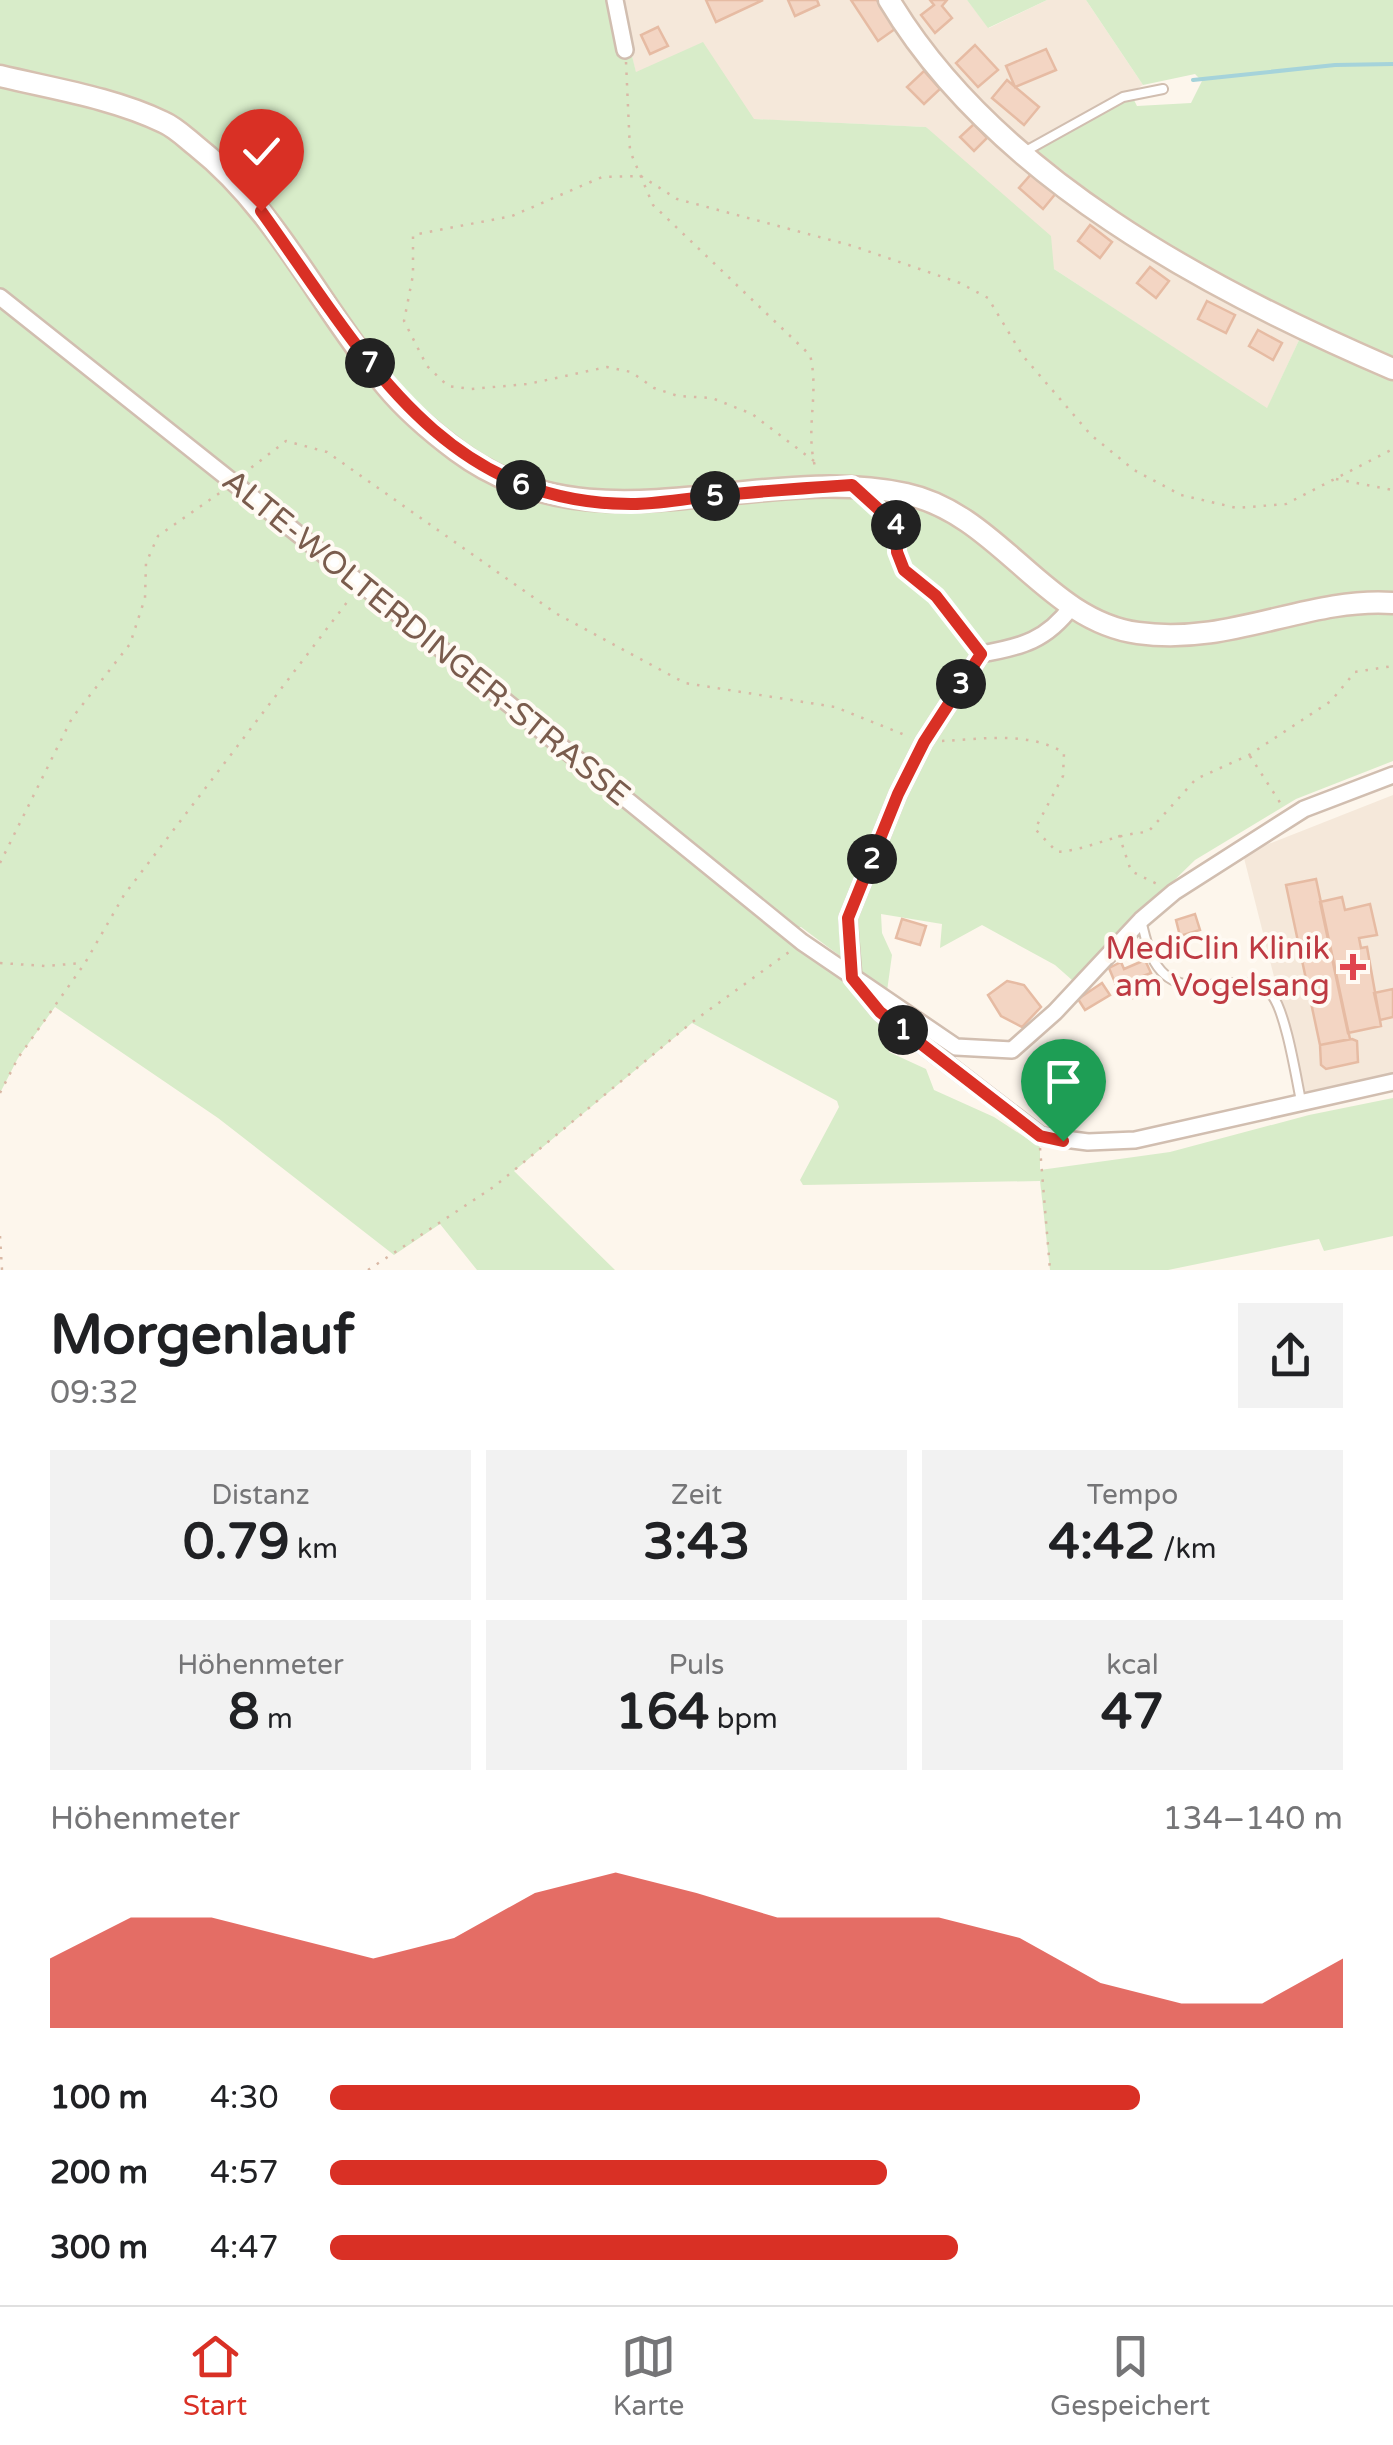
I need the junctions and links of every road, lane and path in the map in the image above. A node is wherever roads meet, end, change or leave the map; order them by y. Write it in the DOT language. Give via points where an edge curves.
graph roads {
  1 [pos="615,0"];
  2 [pos="889,0"];
  3 [pos="626,50"];
  4 [pos="0,76"];
  5 [pos="1163,90"];
  6 [pos="1024,152"];
  7 [pos="641,176"];
  8 [pos="0,297"];
  9 [pos="1393,369"];
  10 [pos="1393,449"];
  11 [pos="814,461"];
  12 [pos="1333,479"];
  13 [pos="232,482"];
  14 [pos="822,487"];
  15 [pos="1393,490"];
  16 [pos="874,506"];
  17 [pos="361,584"];
  18 [pos="1393,603"];
  19 [pos="1072,606"];
  20 [pos="981,654"];
  21 [pos="1393,666"];
  22 [pos="924,742"];
  23 [pos="1250,755"];
  24 [pos="1393,775"];
  25 [pos="1289,817"];
  26 [pos="1118,833"];
  27 [pos="0,862"];
  28 [pos="1174,892"];
  29 [pos="1141,920"];
  30 [pos="802,942"];
  31 [pos="85,963"];
  32 [pos="0,964"];
  33 [pos="852,978"];
  34 [pos="1393,1082"];
  35 [pos="0,1093"];
  36 [pos="1302,1102"];
  37 [pos="1040,1147"];
  38 [pos="0,1236"];
  39 [pos="2,1270"];
  40 [pos="368,1270"];
  41 [pos="1050,1270"];
  1 -- 3 [label="street"];
  2 -- 6 [label="main road" via="947,81"];
  3 -- 7 [label="path" via="630,150"];
  4 -- 14 [label="main road" via="122,106 166,123 207,154 261,211 387,388 458,452 518,484 581,501 633,504"];
  5 -- 6 [label="lane" via="1124,97"];
  6 -- 9 [label="main road" via="1136,240 1238,298"];
  7 -- 11 [label="path" via="653,205 810,355 817,382 810,416"];
  7 -- 11 [label="path" via="602,176 512,216 413,236 404,320 413,344 448,386 460,388 528,384 607,366 631,372 654,388 712,398 752,414"];
  7 -- 12 [label="path" via="676,199 852,246 988,298 1023,356 1091,436 1180,496 1237,508 1286,504"];
  8 -- 13 [label="street, ALTE-WOLTERDINGER-STRASSE"];
  10 -- 12 [label="path"];
  11 -- 14 [label="path"];
  12 -- 15 [label="path"];
  13 -- 17 [label="street, ALTE-WOLTERDINGER-STRASSE"];
  13 -- 22 [label="path" via="286,441 327,452 556,614 684,683 835,707"];
  13 -- 27 [label="path" via="158,536 130,644 72,718"];
  14 -- 19 [label="main road" via="910,494 954,511"];
  16 -- 20 [label="path" via="897,526 904,570 936,596"];
  17 -- 30 [label="street, ALTE-WOLTERDINGER-STRASSE"];
  17 -- 31 [label="path" via="124,895"];
  18 -- 19 [label="main road" via="1178,638 1132,633"];
  19 -- 20 [label="street" via="1054,630"];
  20 -- 22 [label="street"];
  21 -- 23 [label="path" via="1355,672 1331,701"];
  22 -- 26 [label="path" via="1051,744 1064,753 1062,776 1035,829 1057,852"];
  22 -- 33 [label="street" via="848,918"];
  23 -- 25 [label="path"];
  23 -- 26 [label="path" via="1196,779 1148,832"];
  24 -- 25 [label="street, ALTE-WOLTERDINGER-STRASSE"];
  25 -- 28 [label="street, ALTE-WOLTERDINGER-STRASSE"];
  26 -- 28 [label="path" via="1131,872"];
  28 -- 29 [label="street, ALTE-WOLTERDINGER-STRASSE"];
  29 -- 33 [label="street, ALTE-WOLTERDINGER-STRASSE" via="1012,1050 956,1047"];
  29 -- 36 [label="lane" via="1152,958 1177,981 1198,989 1256,985 1272,996"];
  30 -- 33 [label="street, ALTE-WOLTERDINGER-STRASSE"];
  30 -- 40 [label="path" via="692,1023 496,1186"];
  31 -- 32 [label="path"];
  31 -- 35 [label="path"];
  33 -- 36 [label="street, ALTE-WOLTERDINGER-STRASSE" via="880,1012 1040,1136 1135,1140"];
  34 -- 36 [label="street, ALTE-WOLTERDINGER-STRASSE"];
  37 -- 41 [label="path"];
  38 -- 39 [label="path"];
}
